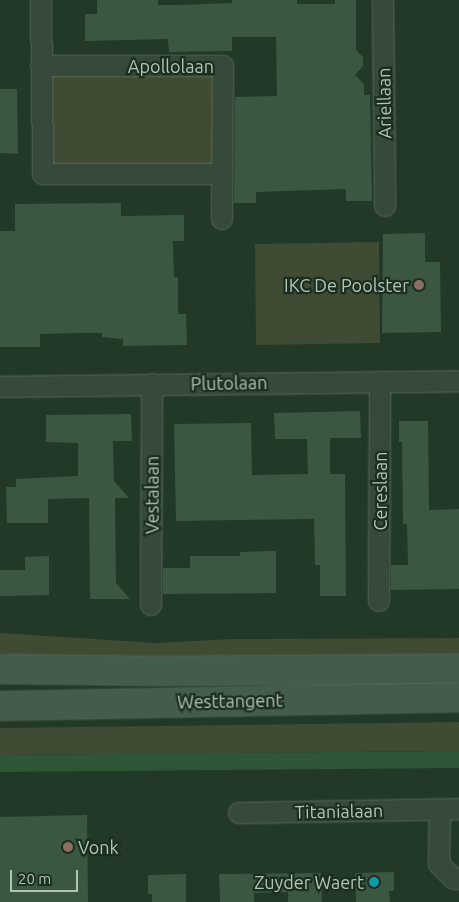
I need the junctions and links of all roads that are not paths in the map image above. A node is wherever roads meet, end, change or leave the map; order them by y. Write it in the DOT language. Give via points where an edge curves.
graph roads {
  1 [pos="41,0"];
  2 [pos="383,0"];
  3 [pos="41,66"];
  4 [pos="222,174"];
  5 [pos="385,206"];
  6 [pos="222,219"];
  7 [pos="459,381"];
  8 [pos="380,382"];
  9 [pos="152,384"];
  10 [pos="0,387"];
  11 [pos="379,601"];
  12 [pos="151,605"];
  13 [pos="0,669"];
  14 [pos="459,669"];
  15 [pos="459,697"];
  16 [pos="0,706"];
  17 [pos="449,809"];
  18 [pos="239,814"];
  19 [pos="459,879"];
  1 -- 3 [label="street"];
  2 -- 5 [label="street, Ariellaan"];
  3 -- 4 [label="street" via="43,174"];
  3 -- 4 [label="street, Apollolaan" via="223,66"];
  4 -- 6 [label="street, Apollolaan"];
  7 -- 8 [label="street, Plutolaan"];
  8 -- 9 [label="street, Plutolaan"];
  8 -- 11 [label="street, Cereslaan"];
  9 -- 10 [label="street, Plutolaan"];
  9 -- 12 [label="street, Vestalaan"];
  13 -- 14 [label="main road, Westtangent" via="154,672"];
  15 -- 16 [label="main road, Westtangent"];
  17 -- 18 [label="street, Titanialaan"];
  17 -- 19 [label="street, Titanialaan" via="439,864 454,879"];
}
